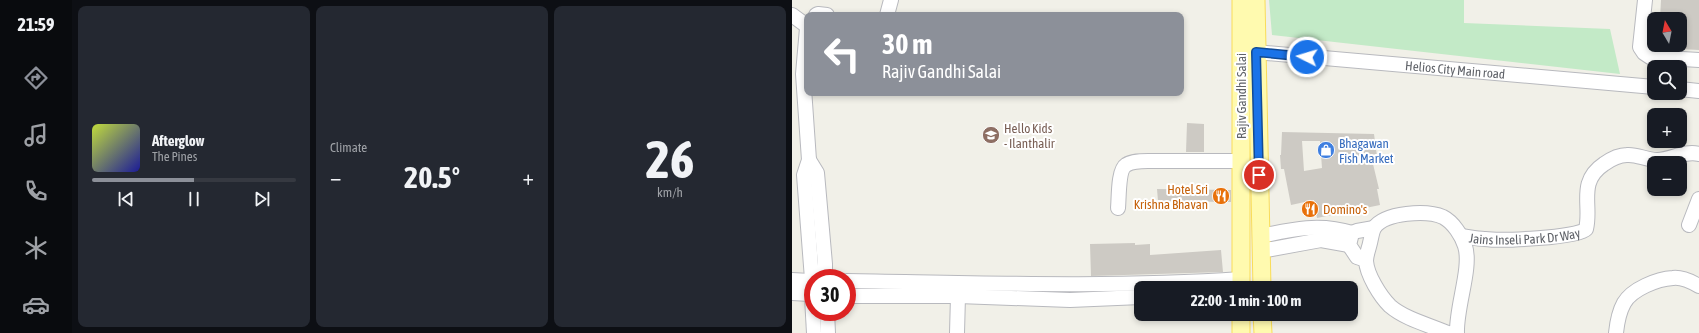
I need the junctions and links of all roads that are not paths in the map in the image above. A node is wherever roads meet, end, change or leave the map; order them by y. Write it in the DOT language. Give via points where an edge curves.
graph roads {
  1 [pos="892,0"];
  2 [pos="1241,0"];
  3 [pos="1256,0"];
  4 [pos="1645,0"];
  5 [pos="889,12"];
  6 [pos="792,15"];
  7 [pos="804,25"];
  8 [pos="1256,52"];
  9 [pos="1699,60"];
  10 [pos="804,62"];
  11 [pos="1647,86"];
  12 [pos="804,88"];
  13 [pos="1687,90"];
  14 [pos="1699,91"];
  15 [pos="805,96"];
  16 [pos="1699,154"];
  17 [pos="1241,162"];
  18 [pos="1699,199"];
  19 [pos="1118,208"];
  20 [pos="1689,225"];
  21 [pos="1374,228"];
  22 [pos="1461,236"];
  23 [pos="1350,239"];
  24 [pos="1261,244"];
  25 [pos="1366,260"];
  26 [pos="814,269"];
  27 [pos="792,280"];
  28 [pos="804,281"];
  29 [pos="1241,281"];
  30 [pos="1262,281"];
  31 [pos="856,282"];
  32 [pos="979,283"];
  33 [pos="1134,284"];
  34 [pos="1081,285"];
  35 [pos="1699,286"];
  36 [pos="804,287"];
  37 [pos="792,293"];
  38 [pos="856,296"];
  39 [pos="958,296"];
  40 [pos="980,297"];
  41 [pos="1134,297"];
  42 [pos="1080,299"];
  43 [pos="814,321"];
  44 [pos="827,321"];
  45 [pos="1241,321"];
  46 [pos="1262,321"];
  47 [pos="814,333"];
  48 [pos="828,333"];
  49 [pos="957,333"];
  50 [pos="1242,333"];
  51 [pos="1263,333"];
  52 [pos="1448,333"];
  53 [pos="1458,333"];
  54 [pos="1616,333"];
  1 -- 5 [label="street"];
  2 -- 17 [label="main road, Rajiv Gandhi Salai"];
  3 -- 8 [label="main road, Rajiv Gandhi Salai"];
  4 -- 9 [label="street" via="1640,47 1644,52 1650,57"];
  6 -- 7 [label="street"];
  8 -- 11 [label="street, Helios City Main road"];
  8 -- 24 [label="main road, Rajiv Gandhi Salai"];
  10 -- 12 [label="street"];
  13 -- 14 [label="street"];
  15 -- 26 [label="street" via="809,160 804,175"];
  16 -- 22 [label="street, Jains Inseli Park Dr Way" via="1661,160 1628,155 1610,160 1592,176 1587,191 1588,223 1586,229 1580,233 1542,238 1486,240"];
  17 -- 19 [label="street" via="1148,161 1126,164 1121,174"];
  17 -- 29 [label="main road, Rajiv Gandhi Salai"];
  18 -- 20 [label="street"];
  21 -- 22 [label="street" via="1398,216 1432,214 1448,221"];
  21 -- 23 [label="street" via="1357,230"];
  21 -- 25 [label="street"];
  22 -- 53 [label="street" via="1466,246 1466,260 1457,321"];
  23 -- 24 [label="street" via="1336,228 1323,227 1294,229"];
  23 -- 25 [label="street" via="1357,257"];
  24 -- 30 [label="main road, Rajiv Gandhi Salai"];
  25 -- 52 [label="street" via="1371,278 1390,306 1400,313"];
  27 -- 28 [label="street"];
  31 -- 32 [label="street"];
  32 -- 34 [label="street"];
  32 -- 40 [label="street"];
  33 -- 34 [label="street"];
  34 -- 42 [label="street"];
  35 -- 54 [label="street" via="1673,278 1646,285 1633,292 1624,302"];
  36 -- 37 [label="street"];
  38 -- 39 [label="street"];
  39 -- 40 [label="street"];
  39 -- 49 [label="street"];
  40 -- 42 [label="street"];
  41 -- 42 [label="street"];
  43 -- 47 [label="street"];
  44 -- 48 [label="street"];
  45 -- 50 [label="main road"];
  46 -- 51 [label="main road"];
}
